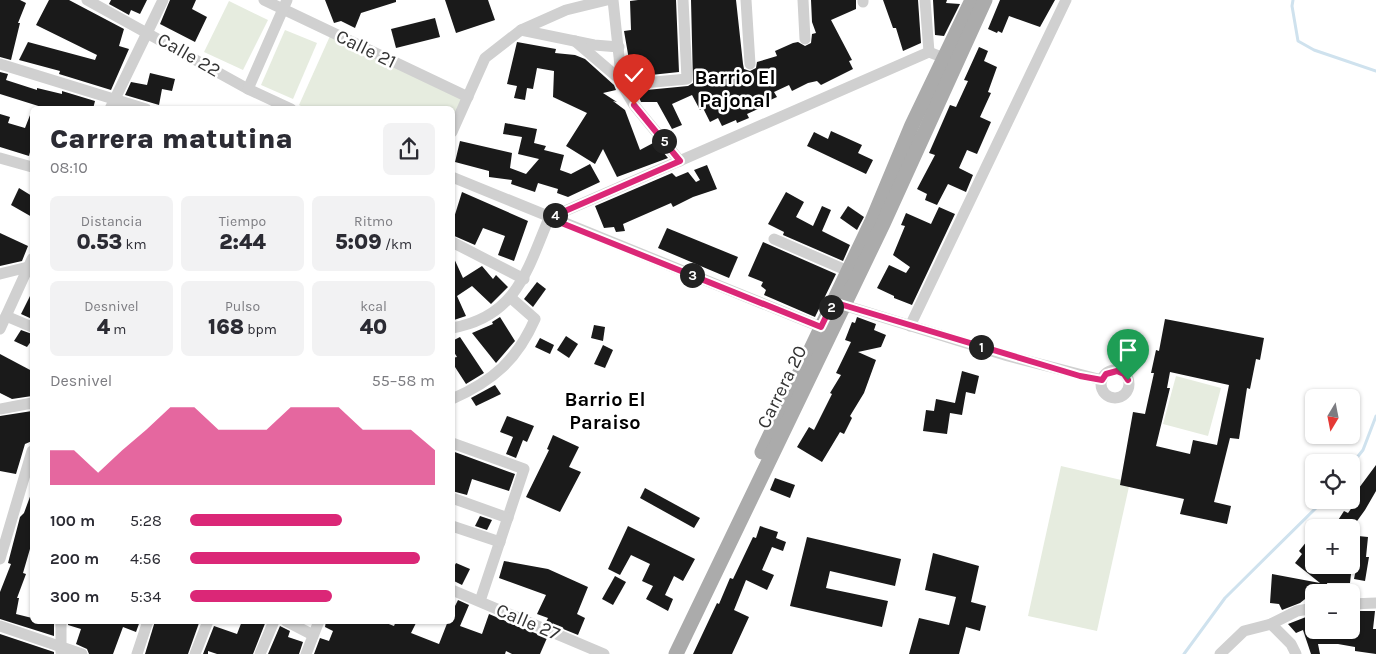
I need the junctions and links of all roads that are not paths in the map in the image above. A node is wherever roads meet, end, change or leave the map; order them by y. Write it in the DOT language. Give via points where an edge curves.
graph roads {
  1 [pos="87,0"];
  2 [pos="164,0"];
  3 [pos="264,0"];
  4 [pos="608,0"];
  5 [pos="614,0"];
  6 [pos="683,0"];
  7 [pos="746,0"];
  8 [pos="803,0"];
  9 [pos="924,0"];
  10 [pos="972,0"];
  11 [pos="985,0"];
  12 [pos="1066,0"];
  13 [pos="285,5"];
  14 [pos="521,30"];
  15 [pos="148,32"];
  16 [pos="574,40"];
  17 [pos="806,40"];
  18 [pos="619,48"];
  19 [pos="929,52"];
  20 [pos="944,58"];
  21 [pos="0,64"];
  22 [pos="750,64"];
  23 [pos="622,83"];
  24 [pos="248,89"];
  25 [pos="468,98"];
  26 [pos="113,104"];
  27 [pos="126,106"];
  28 [pos="285,106"];
  29 [pos="455,126"];
  30 [pos="0,158"];
  31 [pos="680,161"];
  32 [pos="30,166"];
  33 [pos="455,178"];
  34 [pos="549,218"];
  35 [pos="774,239"];
  36 [pos="455,244"];
  37 [pos="30,263"];
  38 [pos="848,271"];
  39 [pos="0,274"];
  40 [pos="524,279"];
  41 [pos="511,298"];
  42 [pos="838,304"];
  43 [pos="6,316"];
  44 [pos="30,326"];
  45 [pos="910,326"];
  46 [pos="455,328"];
  47 [pos="0,329"];
  48 [pos="826,329"];
  49 [pos="1102,380"];
  50 [pos="455,398"];
  51 [pos="30,403"];
  52 [pos="0,409"];
  53 [pos="455,444"];
  54 [pos="30,458"];
  55 [pos="455,499"];
  56 [pos="508,518"];
  57 [pos="455,527"];
  58 [pos="500,542"];
  59 [pos="0,559"];
  60 [pos="455,591"];
  61 [pos="480,601"];
  62 [pos="1376,603"];
  63 [pos="1360,604"];
  64 [pos="1305,610"];
  65 [pos="61,624"];
  66 [pos="147,624"];
  67 [pos="207,624"];
  68 [pos="273,624"];
  69 [pos="291,624"];
  70 [pos="318,624"];
  71 [pos="1271,624"];
  72 [pos="0,626"];
  73 [pos="313,636"];
  74 [pos="61,650"];
  75 [pos="82,654"];
  76 [pos="137,654"];
  77 [pos="195,654"];
  78 [pos="260,654"];
  79 [pos="306,654"];
  80 [pos="604,654"];
  81 [pos="666,654"];
  82 [pos="676,654"];
  83 [pos="1220,654"];
  84 [pos="1296,654"];
  1 -- 15 [label="street, Calle 22"];
  2 -- 15 [label="street"];
  3 -- 13 [label="street, Calle 21"];
  4 -- 14 [label="street" via="566,10"];
  5 -- 18 [label="street"];
  6 -- 23 [label="street" via="688,79"];
  7 -- 22 [label="street"];
  8 -- 17 [label="street"];
  9 -- 19 [label="street"];
  10 -- 20 [label="main road, Carrera 20"];
  11 -- 42 [label="main road, Carrera 20"];
  12 -- 45 [label="street"];
  13 -- 24 [label="street"];
  13 -- 25 [label="street, Calle 21"];
  14 -- 16 [label="street"];
  14 -- 25 [label="street" via="485,58"];
  15 -- 24 [label="street, Calle 22"];
  15 -- 26 [label="street"];
  16 -- 18 [label="street"];
  16 -- 23 [label="street"];
  18 -- 23 [label="street"];
  19 -- 20 [label="street"];
  19 -- 31 [label="street"];
  20 -- 38 [label="main road, Carrera 20"];
  21 -- 26 [label="street"];
  23 -- 31 [label="street" via="634,105"];
  24 -- 28 [label="street, Calle 22"];
  25 -- 29 [label="street"];
  26 -- 27 [label="street"];
  30 -- 32 [label="street"];
  31 -- 34 [label="street"];
  33 -- 34 [label="street"];
  34 -- 40 [label="street"];
  34 -- 48 [label="street"];
  35 -- 38 [label="street"];
  36 -- 40 [label="street"];
  37 -- 39 [label="street"];
  37 -- 43 [label="street"];
  38 -- 42 [label="main road, Carrera 20"];
  40 -- 41 [label="street"];
  41 -- 46 [label="street" via="496,312 471,325"];
  41 -- 50 [label="street" via="535,319 524,342 509,363 474,390"];
  42 -- 45 [label="street"];
  42 -- 48 [label="main road, Carrera 20"];
  43 -- 44 [label="street"];
  43 -- 47 [label="street"];
  45 -- 49 [label="street"];
  48 -- 81 [label="main road, Carrera 20"];
  48 -- 82 [label="main road, Carrera 20"];
  51 -- 52 [label="street"];
  53 -- 56 [label="street" via="524,469"];
  54 -- 59 [label="street"];
  55 -- 56 [label="street"];
  56 -- 58 [label="street"];
  57 -- 58 [label="street"];
  58 -- 61 [label="street"];
  60 -- 61 [label="street, Calle 27"];
  61 -- 80 [label="street, Calle 27"];
  62 -- 63 [label="street"];
  64 -- 71 [label="street"];
  65 -- 74 [label="street"];
  66 -- 76 [label="street"];
  67 -- 77 [label="street"];
  68 -- 78 [label="street"];
  69 -- 73 [label="street"];
  70 -- 73 [label="street"];
  71 -- 83 [label="street" via="1244,631"];
  71 -- 84 [label="street" via="1291,644"];
  72 -- 74 [label="street"];
  73 -- 79 [label="street"];
  74 -- 75 [label="street"];
}
